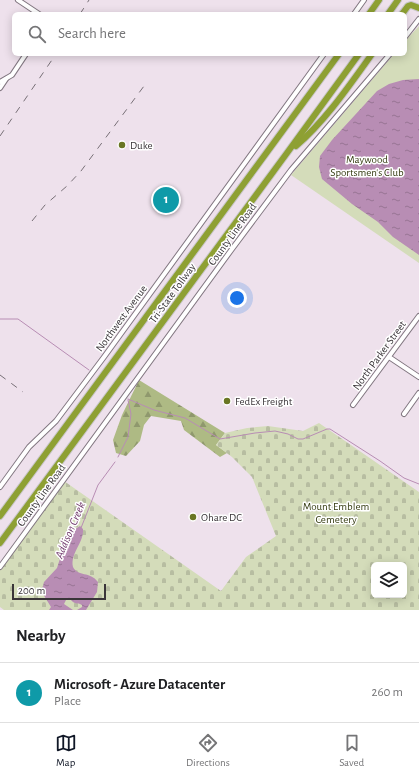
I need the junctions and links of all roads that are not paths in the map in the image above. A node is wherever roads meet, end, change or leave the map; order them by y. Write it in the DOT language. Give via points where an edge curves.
graph roads {
  1 [pos="18,0"];
  2 [pos="364,0"];
  3 [pos="379,0"];
  4 [pos="398,0"];
  5 [pos="419,8"];
  6 [pos="36,12"];
  7 [pos="355,12"];
  8 [pos="370,12"];
  9 [pos="389,12"];
  10 [pos="404,12"];
  11 [pos="419,18"];
  12 [pos="407,34"];
  13 [pos="25,56"];
  14 [pos="323,56"];
  15 [pos="338,56"];
  16 [pos="358,56"];
  17 [pos="371,56"];
  18 [pos="388,56"];
  19 [pos="7,78"];
  20 [pos="0,82"];
  21 [pos="0,88"];
  22 [pos="287,153"];
  23 [pos="419,316"];
  24 [pos="389,357"];
  25 [pos="419,377"];
  26 [pos="419,393"];
  27 [pos="353,405"];
  28 [pos="404,414"];
  29 [pos="0,487"];
  30 [pos="0,516"];
  31 [pos="0,543"];
  32 [pos="0,567"];
  1 -- 6 [label="street"];
  2 -- 7 [label="street"];
  3 -- 8 [label="highway"];
  4 -- 9 [label="highway"];
  5 -- 10 [label="highway" via="411,5"];
  11 -- 12 [label="street"];
  13 -- 19 [label="street" via="12,75"];
  14 -- 29 [label="street, Northwest Avenue" via="100,362 56,420 29,447"];
  15 -- 30 [label="highway, Tri-State Tollway"];
  16 -- 22 [label="highway, Tri-State Tollway"];
  17 -- 22 [label="highway" via="344,93 308,135"];
  18 -- 32 [label="street, County Line Road" via="291,170"];
  19 -- 20 [label="street"];
  19 -- 21 [label="street"];
  22 -- 31 [label="highway, Tri-State Tollway"];
  23 -- 24 [label="street, North Parker Street"];
  24 -- 25 [label="street"];
  24 -- 27 [label="street, North Parker Street"];
  26 -- 28 [label="street"];
}
